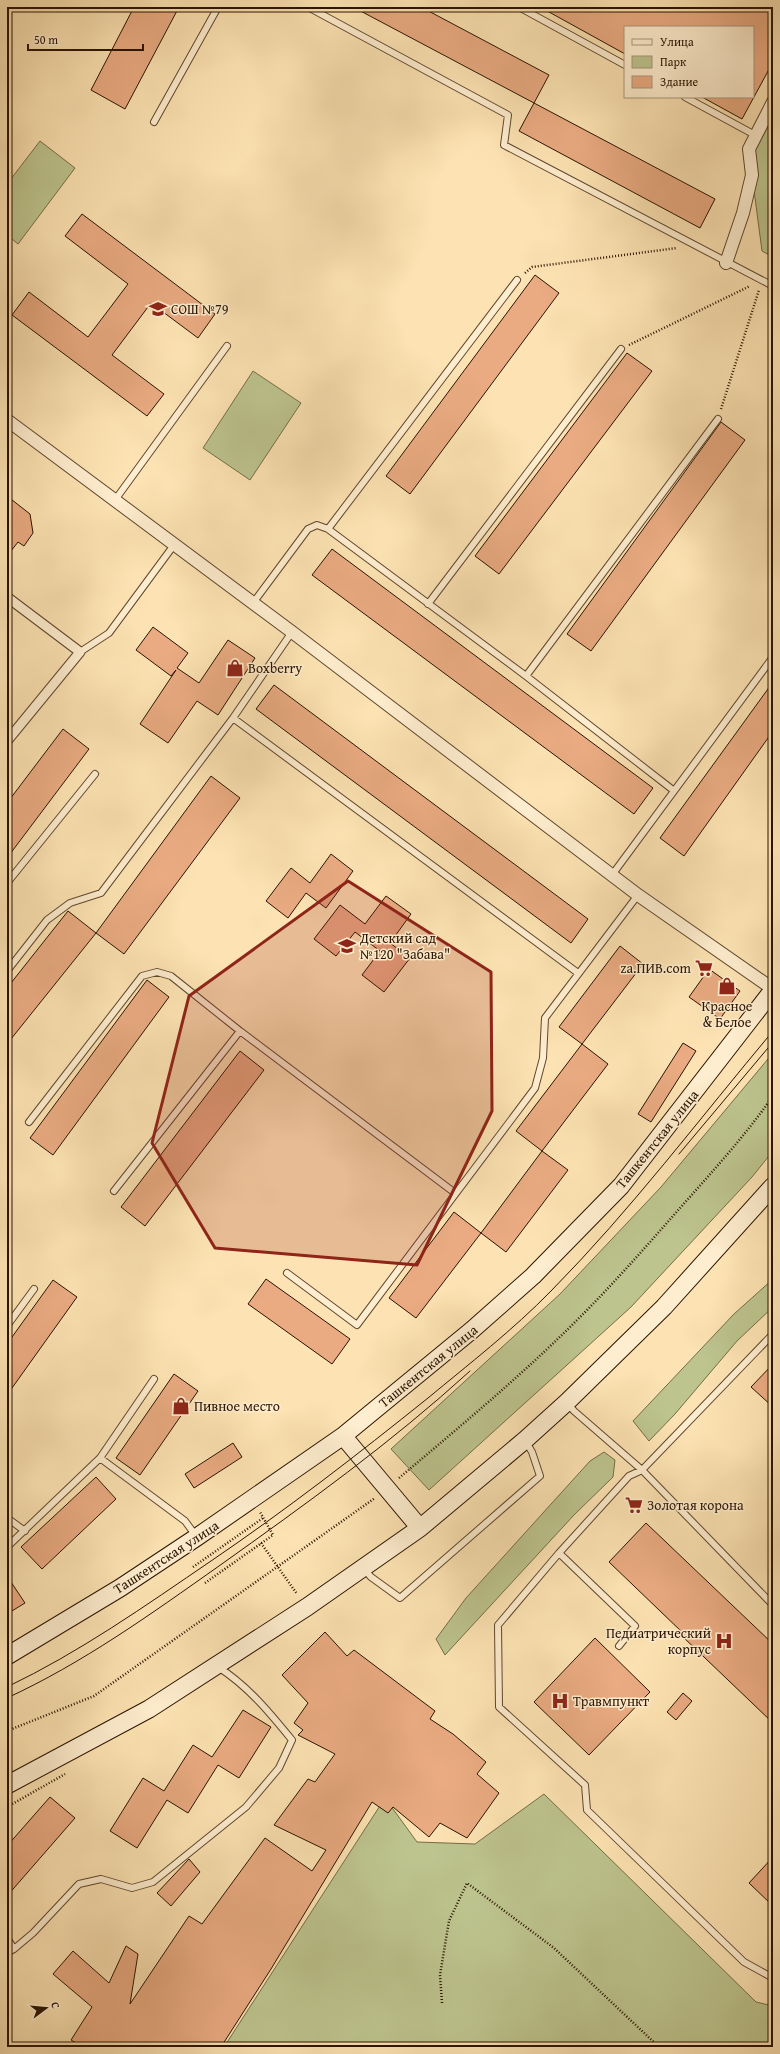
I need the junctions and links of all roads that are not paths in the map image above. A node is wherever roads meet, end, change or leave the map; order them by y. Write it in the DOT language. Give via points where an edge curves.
graph roads {
  1 [pos="218,7"];
  2 [pos="308,7"];
  3 [pos="518,7"];
  4 [pos="624,64"];
  5 [pos="687,98"];
  6 [pos="773,102"];
  7 [pos="154,122"];
  8 [pos="756,135"];
  9 [pos="726,263"];
  10 [pos="517,280"];
  11 [pos="773,286"];
  12 [pos="227,346"];
  13 [pos="621,349"];
  14 [pos="718,418"];
  15 [pos="7,420"];
  16 [pos="115,500"];
  17 [pos="328,528"];
  18 [pos="174,545"];
  19 [pos="7,597"];
  20 [pos="253,603"];
  21 [pos="428,604"];
  22 [pos="292,632"];
  23 [pos="80,652"];
  24 [pos="773,657"];
  25 [pos="526,676"];
  26 [pos="233,718"];
  27 [pos="7,741"];
  28 [pos="95,774"];
  29 [pos="673,790"];
  30 [pos="612,875"];
  31 [pos="7,883"];
  32 [pos="638,895"];
  33 [pos="7,971"];
  34 [pos="578,973"];
  35 [pos="773,990"];
  36 [pos="240,1031"];
  37 [pos="29,1122"];
  38 [pos="773,1187"];
  39 [pos="114,1191"];
  40 [pos="455,1193"];
  41 [pos="287,1273"];
  42 [pos="34,1289"];
  43 [pos="7,1326"];
  44 [pos="773,1334"];
  45 [pos="154,1379"];
  46 [pos="567,1402"];
  47 [pos="343,1436"];
  48 [pos="525,1440"];
  49 [pos="100,1458"];
  50 [pos="642,1470"];
  51 [pos="7,1518"];
  52 [pos="420,1528"];
  53 [pos="25,1532"];
  54 [pos="197,1537"];
  55 [pos="7,1547"];
  56 [pos="559,1553"];
  57 [pos="364,1569"];
  58 [pos="773,1605"];
  59 [pos="619,1646"];
  60 [pos="7,1656"];
  61 [pos="216,1665"];
  62 [pos="7,1785"];
  63 [pos="7,1938"];
  64 [pos="14,1949"];
  65 [pos="7,1953"];
  66 [pos="773,1978"];
  1 -- 7 [label="lane"];
  2 -- 9 [label="lane" via="508,115 504,145"];
  3 -- 4 [label="lane"];
  5 -- 8 [label="lane"];
  6 -- 8 [label="street"];
  8 -- 9 [label="street" via="749,150 752,175 743,213"];
  9 -- 11 [label="lane"];
  10 -- 17 [label="lane"];
  12 -- 16 [label="lane"];
  13 -- 21 [label="lane"];
  14 -- 25 [label="lane"];
  15 -- 16 [label="street"];
  16 -- 18 [label="street"];
  17 -- 20 [label="lane" via="317,525 308,529"];
  17 -- 21 [label="lane"];
  18 -- 20 [label="street"];
  18 -- 23 [label="lane" via="109,634"];
  19 -- 23 [label="street"];
  20 -- 22 [label="street"];
  21 -- 25 [label="lane"];
  22 -- 26 [label="lane"];
  22 -- 30 [label="street"];
  23 -- 27 [label="street"];
  24 -- 29 [label="lane"];
  25 -- 29 [label="lane"];
  26 -- 33 [label="lane" via="101,892 70,903 47,920"];
  26 -- 34 [label="lane"];
  28 -- 31 [label="lane"];
  29 -- 30 [label="lane"];
  30 -- 32 [label="street"];
  32 -- 34 [label="lane"];
  32 -- 35 [label="street"];
  34 -- 40 [label="lane" via="545,1018 543,1058 535,1088"];
  35 -- 47 [label="main road, Ташкентская улица" via="621,1186 534,1276"];
  36 -- 37 [label="lane" via="171,976 157,972 142,976"];
  36 -- 39 [label="lane"];
  36 -- 40 [label="lane"];
  38 -- 46 [label="main road" via="664,1307"];
  40 -- 41 [label="lane" via="357,1325"];
  42 -- 43 [label="lane"];
  44 -- 50 [label="lane"];
  45 -- 49 [label="lane"];
  46 -- 48 [label="main road"];
  46 -- 50 [label="lane"];
  47 -- 52 [label="main road"];
  47 -- 54 [label="main road, Ташкентская улица"];
  48 -- 52 [label="main road"];
  48 -- 57 [label="lane" via="540,1476 400,1598"];
  49 -- 53 [label="lane"];
  49 -- 54 [label="lane" via="185,1521"];
  50 -- 56 [label="lane" via="629,1476"];
  50 -- 58 [label="lane"];
  51 -- 53 [label="lane"];
  52 -- 57 [label="main road"];
  53 -- 55 [label="lane"];
  54 -- 60 [label="main road, Ташкентская улица" via="120,1588"];
  56 -- 59 [label="lane" via="636,1626"];
  56 -- 66 [label="lane" via="498,1625 499,1707 585,1785 587,1810 744,1962"];
  57 -- 61 [label="main road"];
  61 -- 62 [label="main road" via="149,1709"];
  61 -- 64 [label="lane" via="267,1708 292,1740 279,1768 246,1807 153,1882 132,1888 101,1879 78,1884 33,1933"];
  63 -- 64 [label="lane"];
  64 -- 65 [label="lane"];
}
